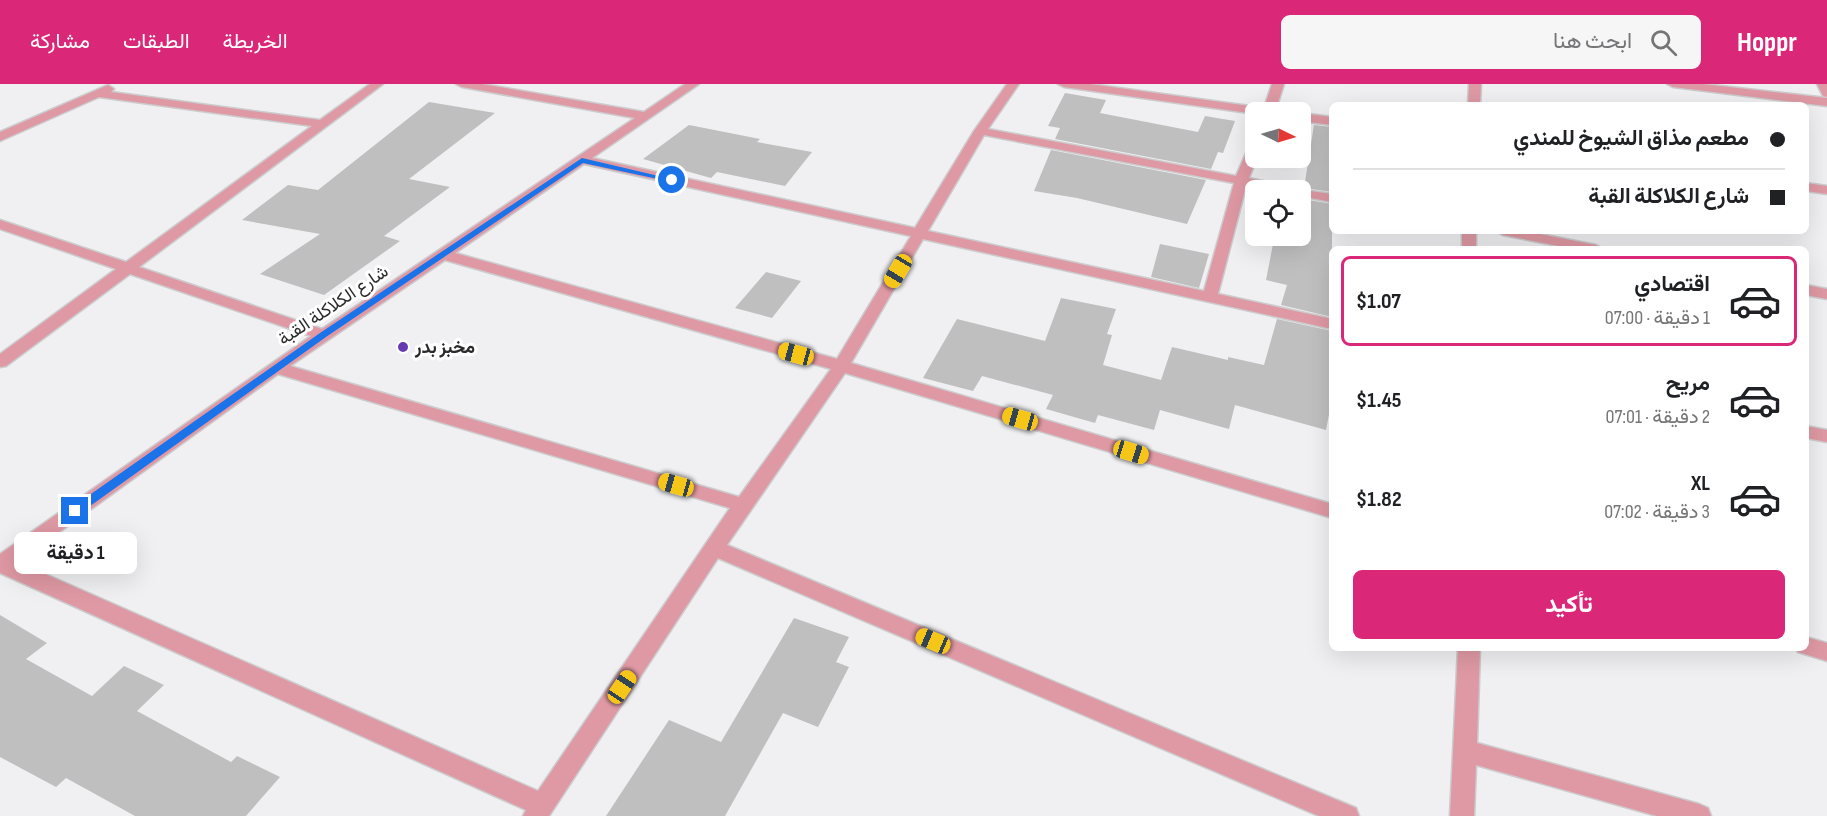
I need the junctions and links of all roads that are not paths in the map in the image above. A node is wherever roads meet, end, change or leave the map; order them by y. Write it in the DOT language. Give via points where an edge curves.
graph roads {
  1 [pos="121,84"];
  2 [pos="377,84"];
  3 [pos="462,84"];
  4 [pos="693,84"];
  5 [pos="1013,84"];
  6 [pos="1064,84"];
  7 [pos="1278,84"];
  8 [pos="1475,84"];
  9 [pos="1673,84"];
  10 [pos="1822,84"];
  11 [pos="1827,93"];
  12 [pos="99,94"];
  13 [pos="1272,102"];
  14 [pos="1474,102"];
  15 [pos="1827,102"];
  16 [pos="1245,109"];
  17 [pos="645,116"];
  18 [pos="1311,118"];
  19 [pos="1329,121"];
  20 [pos="323,124"];
  21 [pos="980,131"];
  22 [pos="0,136"];
  23 [pos="582,160"];
  24 [pos="1246,168"];
  25 [pos="1241,181"];
  26 [pos="1245,182"];
  27 [pos="1809,187"];
  28 [pos="1827,190"];
  29 [pos="1311,194"];
  30 [pos="1329,197"];
  31 [pos="0,224"];
  32 [pos="920,233"];
  33 [pos="1518,234"];
  34 [pos="1580,246"];
  35 [pos="441,254"];
  36 [pos="128,268"];
  37 [pos="1809,291"];
  38 [pos="1827,294"];
  39 [pos="1210,296"];
  40 [pos="1329,323"];
  41 [pos="323,335"];
  42 [pos="0,362"];
  43 [pos="841,366"];
  44 [pos="276,368"];
  45 [pos="1809,433"];
  46 [pos="1827,436"];
  47 [pos="743,505"];
  48 [pos="1329,510"];
  49 [pos="715,548"];
  50 [pos="1,564"];
  51 [pos="1809,647"];
  52 [pos="1469,651"];
  53 [pos="1827,652"];
  54 [pos="1466,751"];
  55 [pos="539,810"];
  56 [pos="1347,816"];
  57 [pos="1462,816"];
  58 [pos="1699,816"];
  1 -- 12 [label="street"];
  2 -- 20 [label="street"];
  3 -- 17 [label="street"];
  4 -- 17 [label="street, شارع الكلاكلة القبة"];
  5 -- 21 [label="street"];
  6 -- 16 [label="street"];
  7 -- 13 [label="street"];
  8 -- 14 [label="street"];
  9 -- 15 [label="street"];
  10 -- 11 [label="street"];
  12 -- 20 [label="street"];
  12 -- 22 [label="street"];
  17 -- 23 [label="street, شارع الكلاكلة القبة"];
  18 -- 19 [label="street"];
  20 -- 36 [label="street"];
  21 -- 25 [label="street"];
  21 -- 32 [label="street"];
  23 -- 32 [label="street"];
  23 -- 35 [label="street, شارع الكلاكلة القبة"];
  24 -- 25 [label="street"];
  25 -- 26 [label="street"];
  25 -- 39 [label="street"];
  27 -- 28 [label="street"];
  29 -- 30 [label="street"];
  31 -- 36 [label="street"];
  32 -- 39 [label="street"];
  32 -- 43 [label="street"];
  33 -- 34 [label="street"];
  35 -- 41 [label="street, شارع الكلاكلة القبة"];
  35 -- 43 [label="street"];
  36 -- 41 [label="street"];
  36 -- 42 [label="street"];
  37 -- 38 [label="street"];
  39 -- 40 [label="street"];
  41 -- 44 [label="street, شارع الكلاكلة القبة"];
  43 -- 47 [label="street"];
  43 -- 48 [label="street"];
  44 -- 47 [label="street"];
  44 -- 50 [label="street, شارع الكلاكلة القبة"];
  45 -- 46 [label="street"];
  47 -- 49 [label="street"];
  49 -- 55 [label="street"];
  49 -- 56 [label="street"];
  50 -- 55 [label="street"];
  51 -- 53 [label="street"];
  52 -- 54 [label="street"];
  54 -- 57 [label="street"];
  54 -- 58 [label="street"];
}
